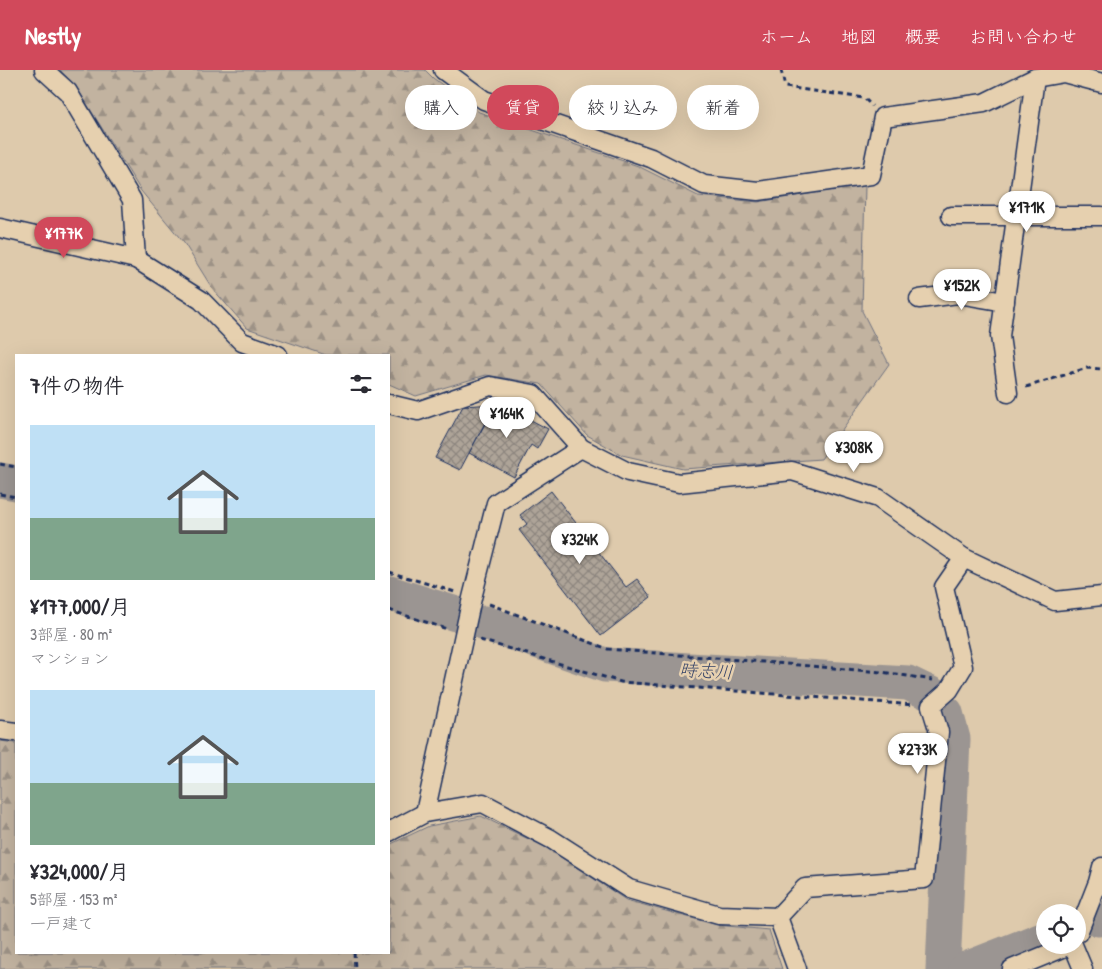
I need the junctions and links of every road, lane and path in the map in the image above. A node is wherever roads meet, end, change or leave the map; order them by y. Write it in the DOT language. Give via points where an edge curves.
graph roads {
  1 [pos="44,70"];
  2 [pos="443,70"];
  3 [pos="781,70"];
  4 [pos="1036,78"];
  5 [pos="1102,83"];
  6 [pos="883,117"];
  7 [pos="951,216"];
  8 [pos="1102,216"];
  9 [pos="1017,217"];
  10 [pos="0,228"];
  11 [pos="136,259"];
  12 [pos="919,299"];
  13 [pos="1005,302"];
  14 [pos="275,354"];
  15 [pos="1102,369"];
  16 [pos="1008,393"];
  17 [pos="390,404"];
  18 [pos="581,448"];
  19 [pos="0,464"];
  20 [pos="15,467"];
  21 [pos="0,494"];
  22 [pos="15,498"];
  23 [pos="964,558"];
  24 [pos="390,572"];
  25 [pos="1102,596"];
  26 [pos="472,598"];
  27 [pos="390,610"];
  28 [pos="464,635"];
  29 [pos="949,690"];
  30 [pos="931,706"];
  31 [pos="0,730"];
  32 [pos="15,732"];
  33 [pos="425,813"];
  34 [pos="390,831"];
  35 [pos="1102,867"];
  36 [pos="1086,912"];
  37 [pos="778,917"];
  38 [pos="354,954"];
  39 [pos="1050,954"];
  40 [pos="1076,954"];
  41 [pos="354,969"];
  42 [pos="797,969"];
  43 [pos="1012,969"];
  44 [pos="1084,969"];
  1 -- 11 [label="street" via="68,92 132,200"];
  2 -- 6 [label="street" via="484,100 651,158 704,185 758,191 871,175"];
  3 -- 6 [label="path" via="785,87 864,98"];
  4 -- 5 [label="street" via="1064,73"];
  4 -- 6 [label="street" via="984,103"];
  4 -- 9 [label="street"];
  7 -- 9 [label="street"];
  8 -- 9 [label="street"];
  9 -- 13 [label="street"];
  10 -- 11 [label="street"];
  11 -- 14 [label="street" via="201,300 242,342"];
  12 -- 13 [label="street" via="958,294"];
  13 -- 16 [label="street" via="1000,336"];
  15 -- 16 [label="path" via="1087,368"];
  17 -- 18 [label="street" via="418,411 490,386 533,394"];
  18 -- 23 [label="street" via="628,472 679,483 792,471 878,498"];
  18 -- 26 [label="street" via="496,503"];
  19 -- 20 [label="path"];
  21 -- 22 [label="path"];
  23 -- 25 [label="street" via="1055,601"];
  23 -- 29 [label="street" via="944,587 963,667"];
  24 -- 26 [label="path"];
  26 -- 28 [label="street"];
  26 -- 29 [label="path" via="608,649 882,672 933,679"];
  27 -- 28 [label="path"];
  28 -- 30 [label="path" via="621,682"];
  28 -- 33 [label="street"];
  29 -- 30 [label="street"];
  30 -- 37 [label="street" via="939,732 924,879 805,888"];
  31 -- 32 [label="street"];
  33 -- 34 [label="street"];
  33 -- 37 [label="street" via="483,803 551,839 629,889 719,915"];
  35 -- 36 [label="street"];
  37 -- 42 [label="street"];
  38 -- 41 [label="path"];
  39 -- 43 [label="street"];
  40 -- 44 [label="street"];
}
